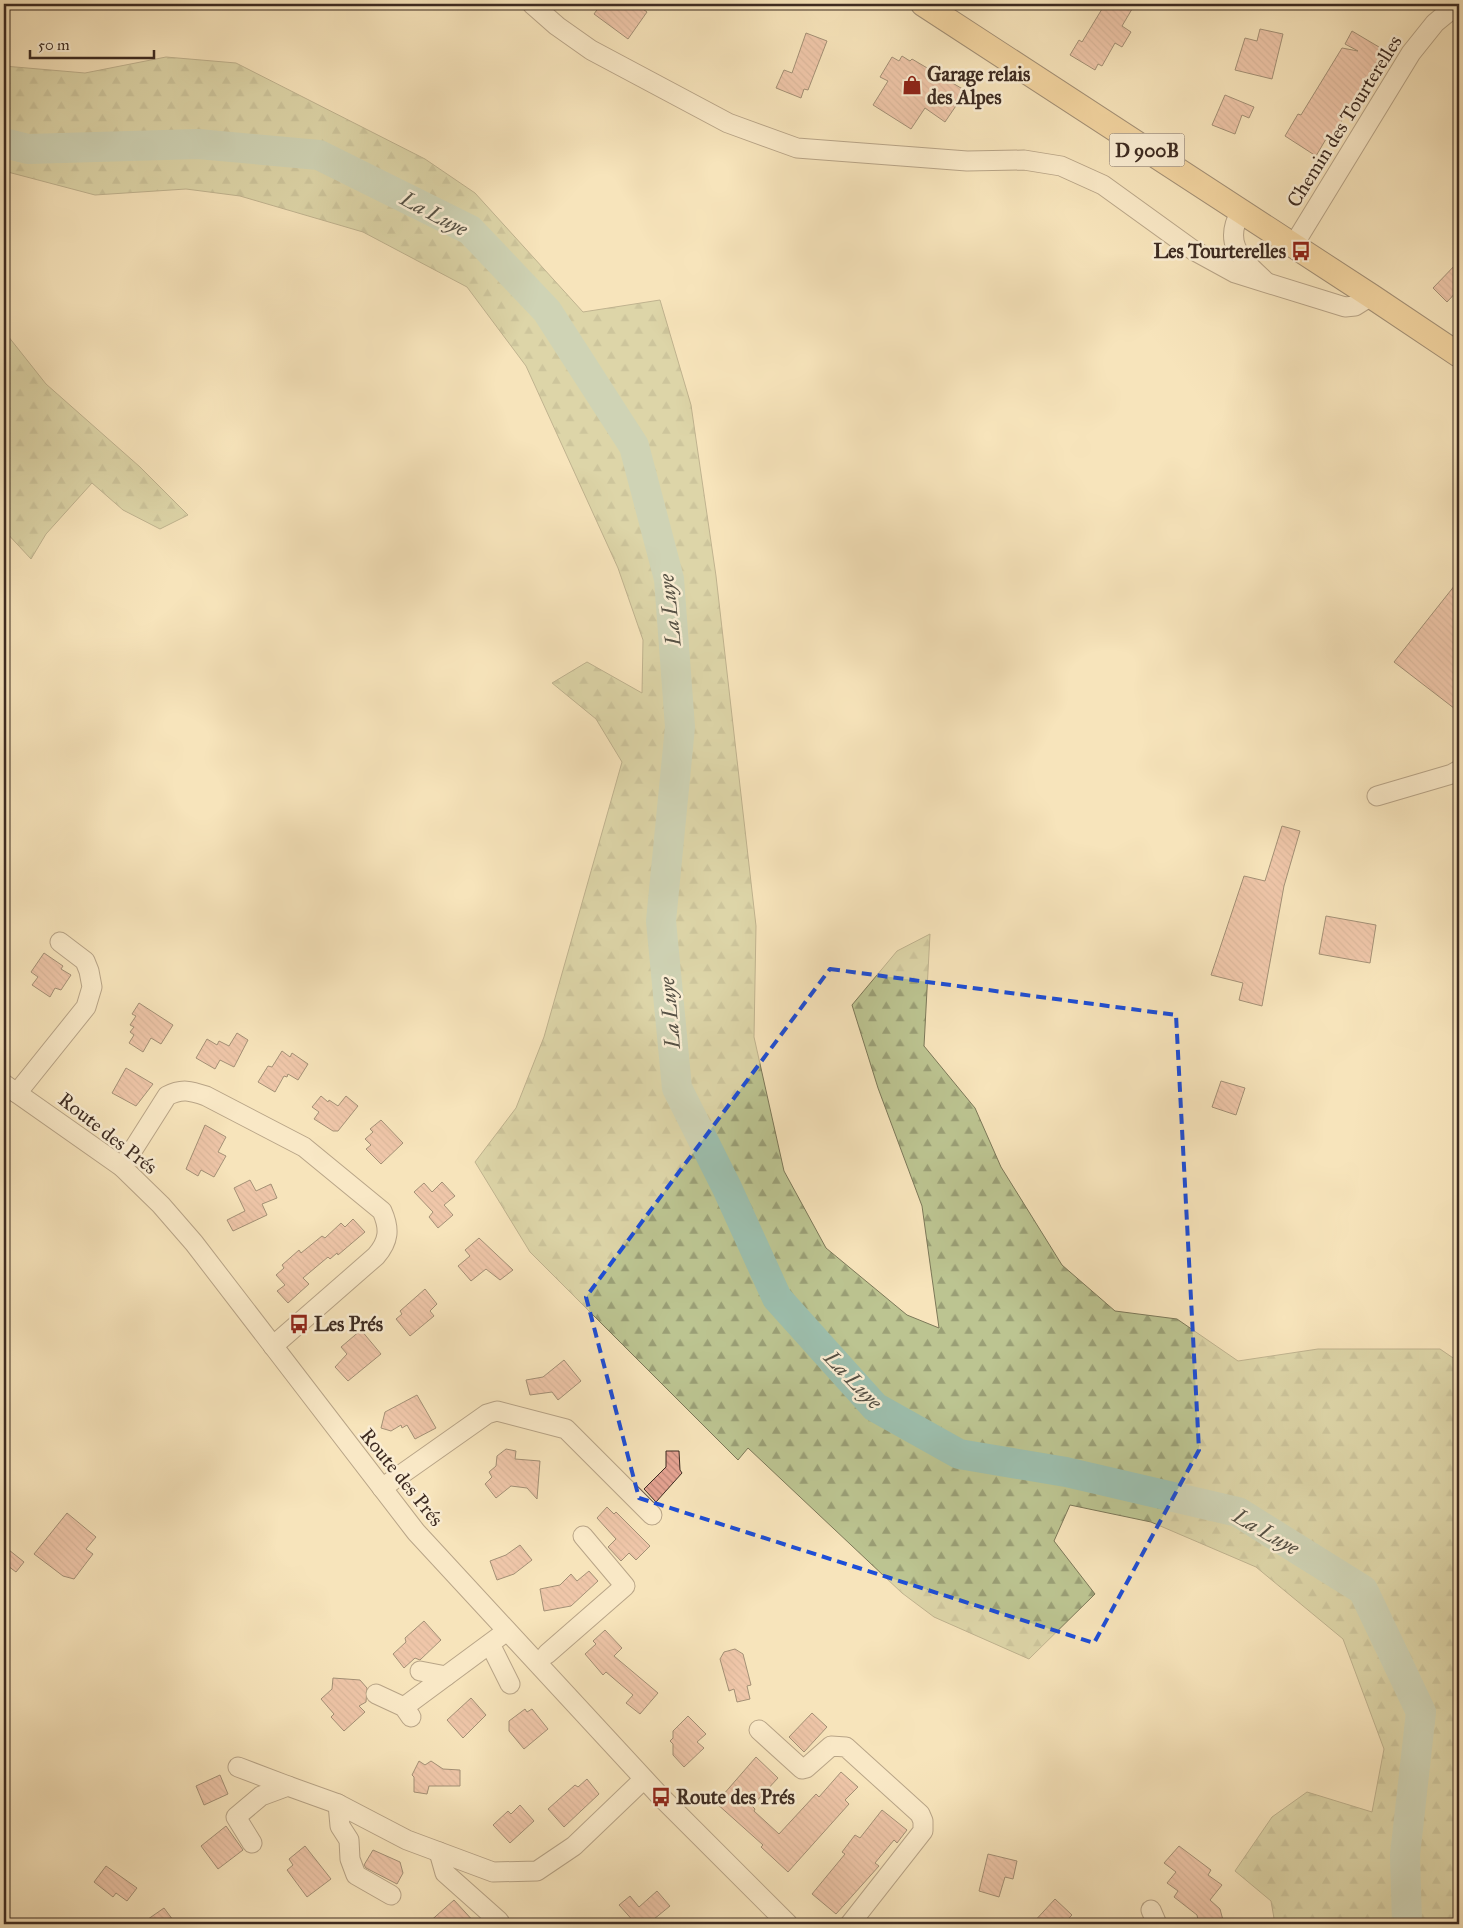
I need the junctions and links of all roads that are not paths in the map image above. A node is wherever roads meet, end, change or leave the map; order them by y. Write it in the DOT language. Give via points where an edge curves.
graph roads {
  1 [pos="532,4"];
  2 [pos="923,4"];
  3 [pos="1458,4"];
  4 [pos="1241,211"];
  5 [pos="1293,246"];
  6 [pos="1269,284"];
  7 [pos="1371,296"];
  8 [pos="1459,356"];
  9 [pos="1459,770"];
  10 [pos="1377,796"];
  11 [pos="60,942"];
  12 [pos="10,1088"];
  13 [pos="122,1167"];
  14 [pos="273,1346"];
  15 [pos="382,1488"];
  16 [pos="652,1515"];
  17 [pos="583,1536"];
  18 [pos="507,1631"];
  19 [pos="490,1644"];
  20 [pos="548,1654"];
  21 [pos="420,1671"];
  22 [pos="446,1676"];
  23 [pos="510,1684"];
  24 [pos="376,1694"];
  25 [pos="759,1730"];
  26 [pos="238,1767"];
  27 [pos="644,1779"];
  28 [pos="288,1786"];
  29 [pos="338,1804"];
  30 [pos="252,1843"];
  31 [pos="439,1852"];
  32 [pos="391,1895"];
  33 [pos="499,1921"];
  34 [pos="788,1924"];
  35 [pos="850,1924"];
  1 -- 6 [label="street" via="591,50 728,123 797,148 967,161 1024,160 1061,166 1104,185 1218,264"];
  2 -- 4 [label="main road, D 900B"];
  3 -- 5 [label="street, Chemin des Tourterelles" via="1435,23 1411,53"];
  4 -- 5 [label="main road, D 900B"];
  4 -- 6 [label="street" via="1232,229 1235,248"];
  5 -- 7 [label="main road, D 900B"];
  6 -- 7 [label="street" via="1346,307 1355,306"];
  7 -- 8 [label="main road, D 900B"];
  9 -- 10 [label="street"];
  11 -- 12 [label="street" via="84,960 92,987 86,1007"];
  12 -- 13 [label="street, Route des Prés"];
  13 -- 14 [label="street, Route des Prés" via="194,1243"];
  13 -- 14 [label="street" via="168,1096 178,1090 191,1091 304,1147 382,1211 388,1235 376,1256"];
  14 -- 15 [label="street, Route des Prés"];
  15 -- 16 [label="street" via="488,1414 497,1411 566,1429"];
  15 -- 18 [label="street, Route des Prés" via="416,1532"];
  17 -- 20 [label="street" via="625,1586"];
  18 -- 19 [label="street"];
  18 -- 27 [label="street, Route des Prés"];
  19 -- 22 [label="street"];
  19 -- 23 [label="street"];
  21 -- 22 [label="street"];
  22 -- 24 [label="street" via="408,1712"];
  25 -- 35 [label="street" via="802,1769 831,1746 846,1747 920,1814 923,1831"];
  26 -- 28 [label="street"];
  27 -- 31 [label="street" via="574,1846 536,1871 493,1872"];
  27 -- 34 [label="street, Route des Prés"];
  28 -- 29 [label="street"];
  28 -- 30 [label="street" via="261,1796 236,1817"];
  29 -- 31 [label="street" via="407,1840"];
  29 -- 32 [label="street" via="340,1826 349,1840 350,1859 356,1875"];
  31 -- 33 [label="street" via="445,1873"];
}
